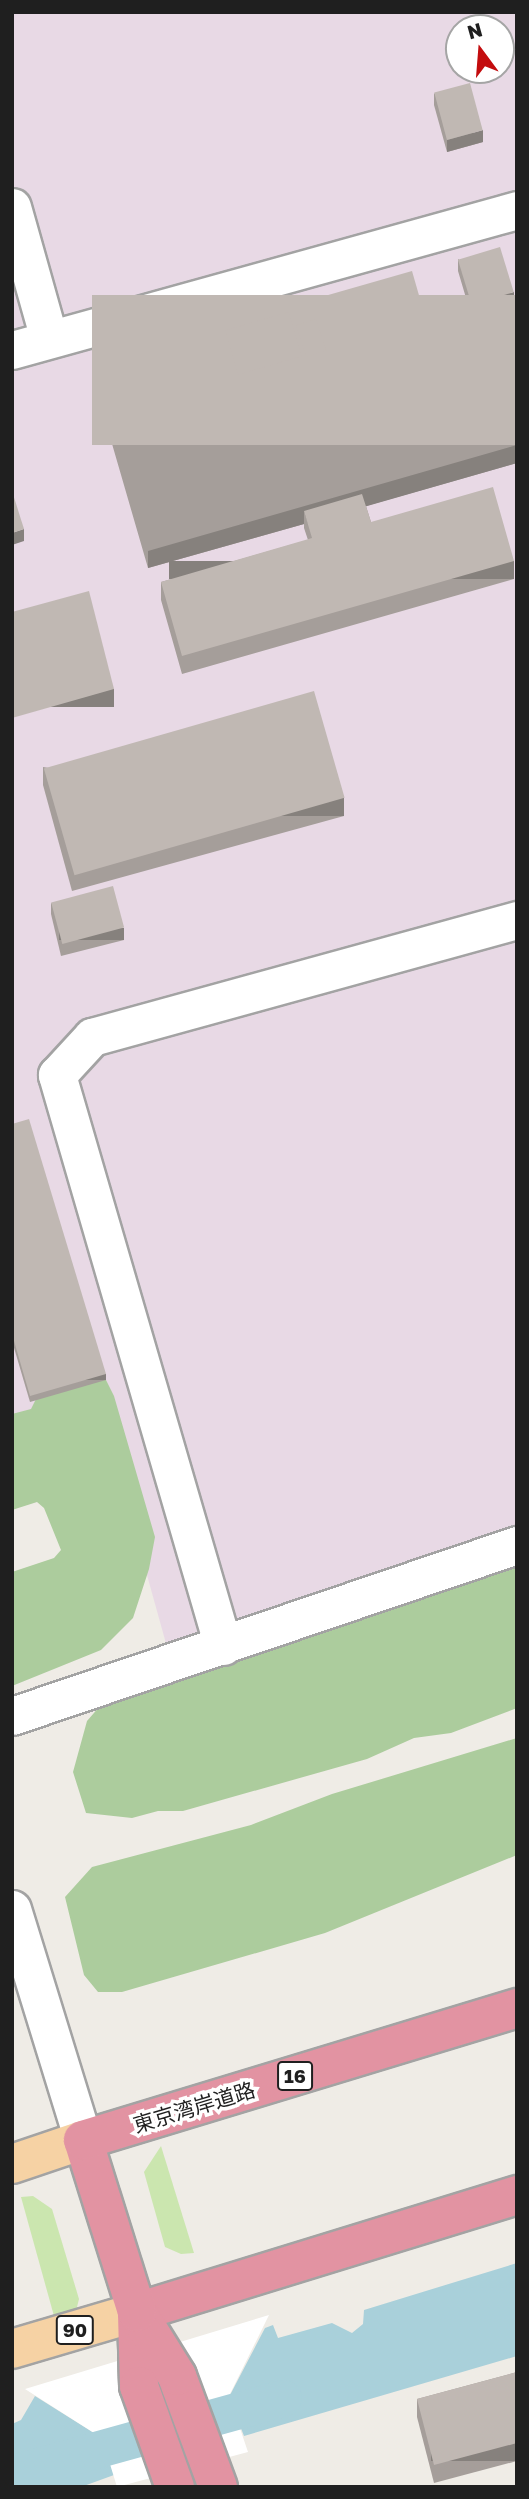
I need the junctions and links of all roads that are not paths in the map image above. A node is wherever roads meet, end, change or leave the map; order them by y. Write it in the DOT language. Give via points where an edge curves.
graph roads {
  1 [pos="12,207"];
  2 [pos="517,210"];
  3 [pos="49,339"];
  4 [pos="12,350"];
  5 [pos="517,920"];
  6 [pos="517,1545"];
  7 [pos="223,1646"];
  8 [pos="12,1716"];
  9 [pos="12,1909"];
  10 [pos="517,2008"];
  11 [pos="83,2140"];
  12 [pos="12,2164"];
  13 [pos="517,2195"];
  14 [pos="144,2334"];
  15 [pos="12,2349"];
  16 [pos="215,2479"];
  17 [pos="173,2483"];
  1 -- 3 [label="street"];
  2 -- 3 [label="street"];
  3 -- 4 [label="street"];
  5 -- 7 [label="street" via="92,1037 57,1075"];
  6 -- 7 [label="street"];
  7 -- 8 [label="street"];
  9 -- 11 [label="street"];
  10 -- 11 [label="highway, 東京湾岸道路 / 16"];
  11 -- 12 [label="main road"];
  11 -- 14 [label="highway"];
  13 -- 14 [label="highway"];
  14 -- 15 [label="main road, 90"];
  14 -- 16 [label="highway" via="177,2376"];
  14 -- 17 [label="highway" via="139,2386"];
}
